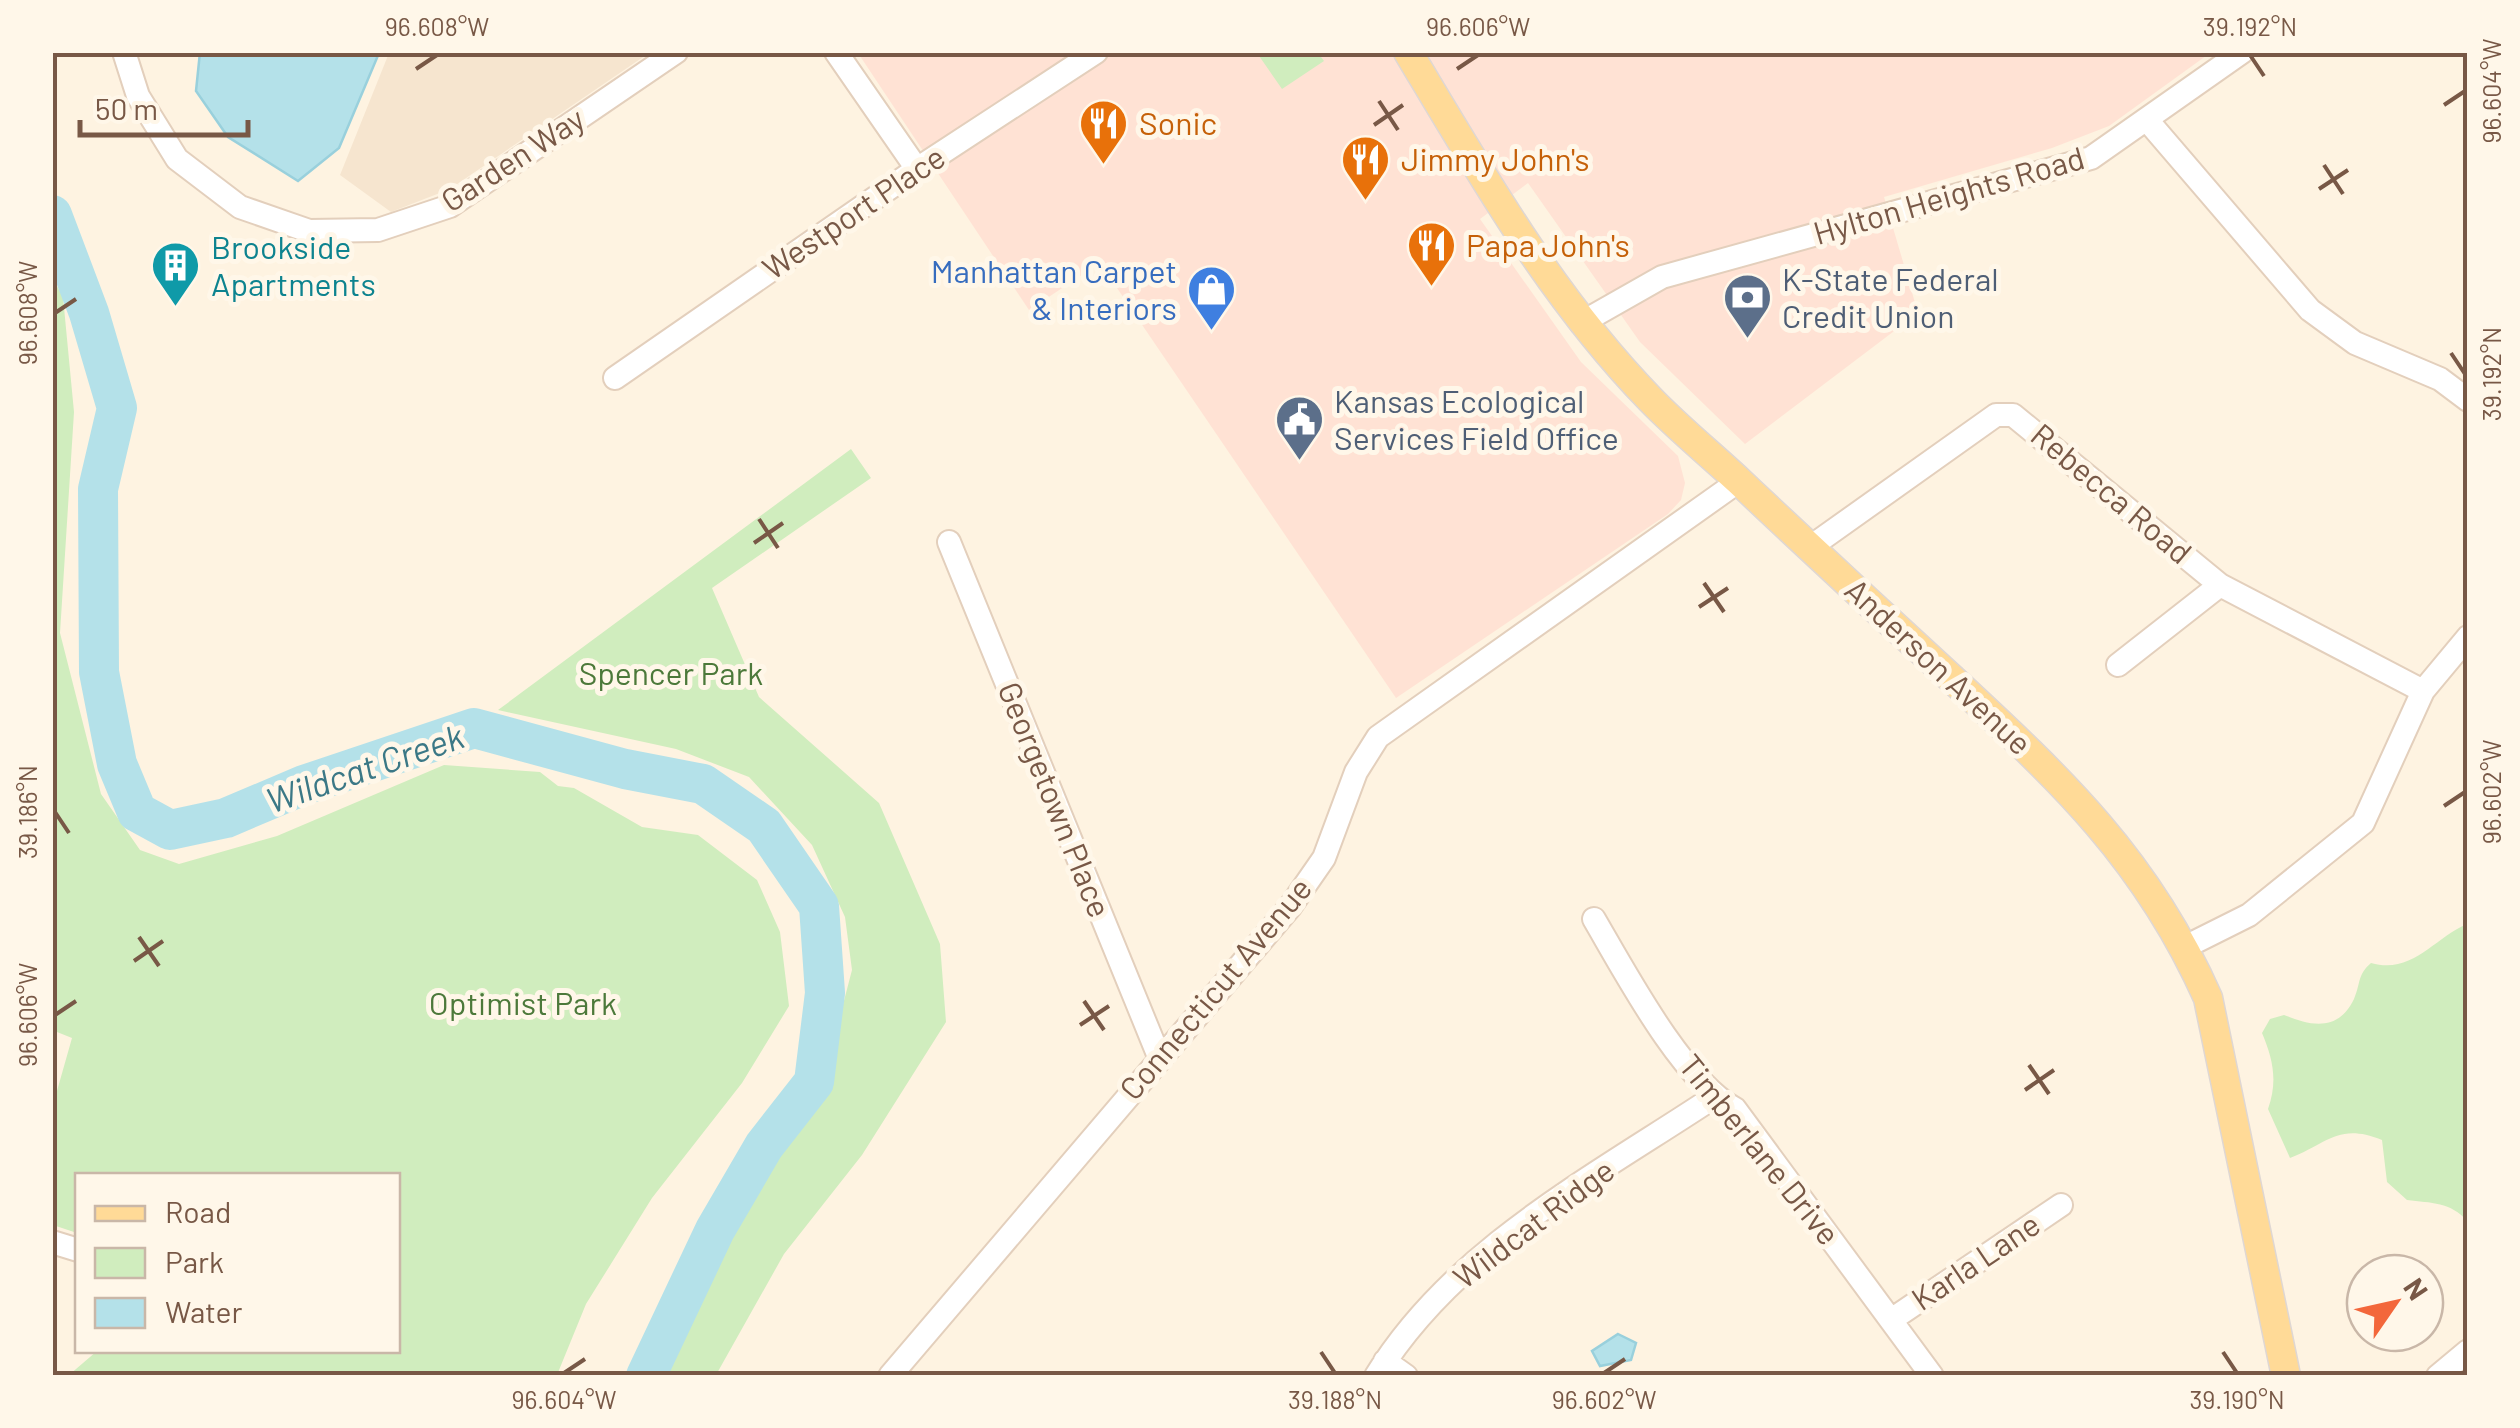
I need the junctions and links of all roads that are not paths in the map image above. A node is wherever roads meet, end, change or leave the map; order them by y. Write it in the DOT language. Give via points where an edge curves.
graph roads {
  1 [pos="124,52"];
  2 [pos="676,52"];
  3 [pos="836,52"];
  4 [pos="1096,52"];
  5 [pos="1408,52"];
  6 [pos="2242,52"];
  7 [pos="2147,120"];
  8 [pos="917,169"];
  9 [pos="1581,323"];
  10 [pos="616,378"];
  11 [pos="2468,400"];
  12 [pos="1739,481"];
  13 [pos="949,542"];
  14 [pos="1809,548"];
  15 [pos="2220,585"];
  16 [pos="2468,637"];
  17 [pos="2118,666"];
  18 [pos="2423,690"];
  19 [pos="1594,918"];
  20 [pos="2185,947"];
  21 [pos="1160,1058"];
  22 [pos="1714,1098"];
  23 [pos="2061,1204"];
  24 [pos="1891,1320"];
  25 [pos="2468,1351"];
  26 [pos="1381,1368"];
  27 [pos="890,1376"];
  28 [pos="1406,1376"];
  29 [pos="1932,1376"];
  30 [pos="2286,1376"];
  31 [pos="2438,1376"];
  1 -- 2 [label="street, Garden Way" via="138,96 177,158 240,208 309,232 378,230 450,206"];
  3 -- 8 [label="street"];
  4 -- 8 [label="street, Westport Place"];
  5 -- 9 [label="main road, Anderson Avenue"];
  6 -- 7 [label="street, Hylton Heights Road"];
  7 -- 9 [label="street, Hylton Heights Road" via="2091,158 1662,277"];
  7 -- 11 [label="street" via="2310,310 2355,342 2440,379"];
  8 -- 10 [label="street, Westport Place"];
  9 -- 12 [label="main road, Anderson Avenue"];
  12 -- 14 [label="main road, Anderson Avenue"];
  12 -- 21 [label="street, Connecticut Avenue" via="1378,736 1356,772 1324,858"];
  13 -- 21 [label="street, Georgetown Place"];
  14 -- 15 [label="street, Rebecca Road" via="1996,416 2013,415"];
  14 -- 20 [label="main road, Anderson Avenue" via="2102,824 2146,880"];
  15 -- 17 [label="street"];
  15 -- 18 [label="street, Rebecca Road"];
  16 -- 18 [label="street"];
  18 -- 20 [label="street" via="2363,823 2249,914"];
  19 -- 22 [label="street, Timberlane Drive" via="1638,994"];
  20 -- 30 [label="main road, Anderson Avenue" via="2220,1042"];
  21 -- 27 [label="street, Connecticut Avenue"];
  22 -- 24 [label="street, Timberlane Drive" via="1735,1109"];
  22 -- 26 [label="street, Wildcat Ridge" via="1548,1207 1455,1279"];
  23 -- 24 [label="street, Karla Lane"];
  24 -- 29 [label="street, Timberlane Drive"];
  25 -- 31 [label="street"];
  26 -- 28 [label="street"];
}
